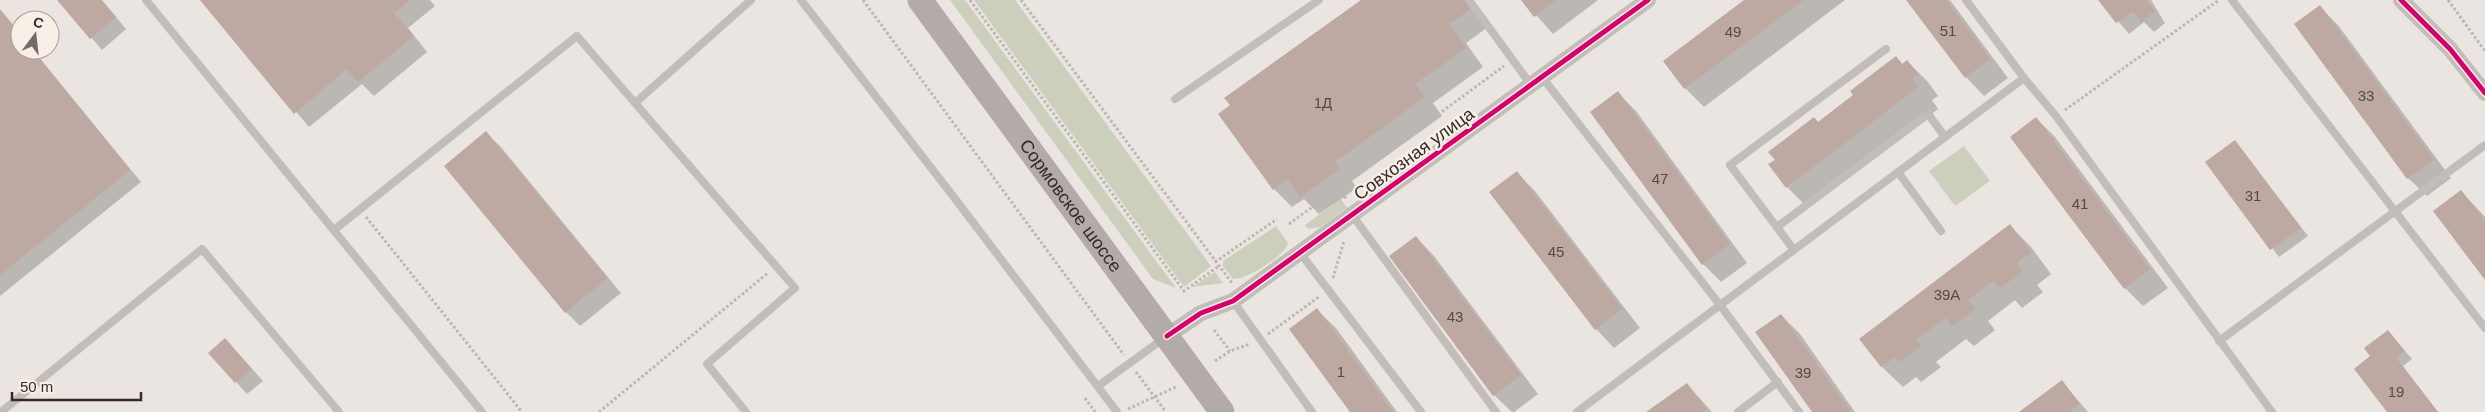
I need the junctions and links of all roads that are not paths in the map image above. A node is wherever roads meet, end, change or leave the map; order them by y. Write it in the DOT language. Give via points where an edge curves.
graph roads {
  1 [pos="146,0"];
  2 [pos="751,0"];
  3 [pos="801,0"];
  4 [pos="920,0"];
  5 [pos="1319,0"];
  6 [pos="1469,0"];
  7 [pos="1648,0"];
  8 [pos="1966,0"];
  9 [pos="2232,0"];
  10 [pos="2401,0"];
  11 [pos="1886,49"];
  12 [pos="2024,78"];
  13 [pos="1536,81"];
  14 [pos="2485,93"];
  15 [pos="1175,99"];
  16 [pos="635,103"];
  17 [pos="1945,137"];
  18 [pos="2485,145"];
  19 [pos="1898,172"];
  20 [pos="2397,210"];
  21 [pos="1352,211"];
  22 [pos="1777,226"];
  23 [pos="334,230"];
  24 [pos="1941,231"];
  25 [pos="1794,250"];
  26 [pos="1301,254"];
  27 [pos="1237,299"];
  28 [pos="1720,305"];
  29 [pos="2485,328"];
  30 [pos="1167,336"];
  31 [pos="2218,341"];
  32 [pos="1778,382"];
  33 [pos="1098,386"];
  34 [pos="1,412"];
  35 [pos="339,412"];
  36 [pos="482,412"];
  37 [pos="746,412"];
  38 [pos="1116,412"];
  39 [pos="1222,412"];
  40 [pos="1312,412"];
  41 [pos="1421,412"];
  42 [pos="1496,412"];
  43 [pos="1577,412"];
  44 [pos="1738,412"];
  45 [pos="1800,412"];
  46 [pos="2272,412"];
  1 -- 23 [label="lane"];
  2 -- 16 [label="lane"];
  3 -- 33 [label="lane"];
  4 -- 30 [label="main road, Сормовское шоссе"];
  5 -- 15 [label="lane"];
  6 -- 13 [label="lane" via="1512,59"];
  7 -- 13 [label="street, Совхозная улица"];
  8 -- 12 [label="lane"];
  9 -- 20 [label="lane"];
  10 -- 14 [label="street" via="2450,49"];
  11 -- 22 [label="lane" via="1730,165"];
  12 -- 17 [label="lane"];
  12 -- 31 [label="lane" via="2056,116"];
  13 -- 21 [label="street, Совхозная улица"];
  13 -- 28 [label="lane"];
  16 -- 23 [label="lane" via="577,36"];
  16 -- 37 [label="lane" via="795,288 707,364"];
  17 -- 19 [label="lane"];
  17 -- 22 [label="lane" via="1928,114"];
  18 -- 20 [label="lane"];
  19 -- 24 [label="lane"];
  19 -- 25 [label="lane"];
  20 -- 29 [label="lane"];
  20 -- 31 [label="lane"];
  21 -- 26 [label="street, Совхозная улица"];
  21 -- 42 [label="lane"];
  22 -- 25 [label="lane"];
  23 -- 36 [label="lane"];
  25 -- 28 [label="lane"];
  26 -- 27 [label="street, Совхозная улица"];
  26 -- 41 [label="lane"];
  27 -- 30 [label="street, Совхозная улица" via="1201,314"];
  27 -- 40 [label="lane" via="1260,340"];
  28 -- 32 [label="lane"];
  28 -- 43 [label="lane"];
  30 -- 33 [label="lane"];
  30 -- 39 [label="main road, Сормовское шоссе"];
  31 -- 46 [label="lane"];
  32 -- 44 [label="lane"];
  32 -- 45 [label="lane"];
  33 -- 38 [label="lane"];
  34 -- 35 [label="lane" via="202,249"];
}
